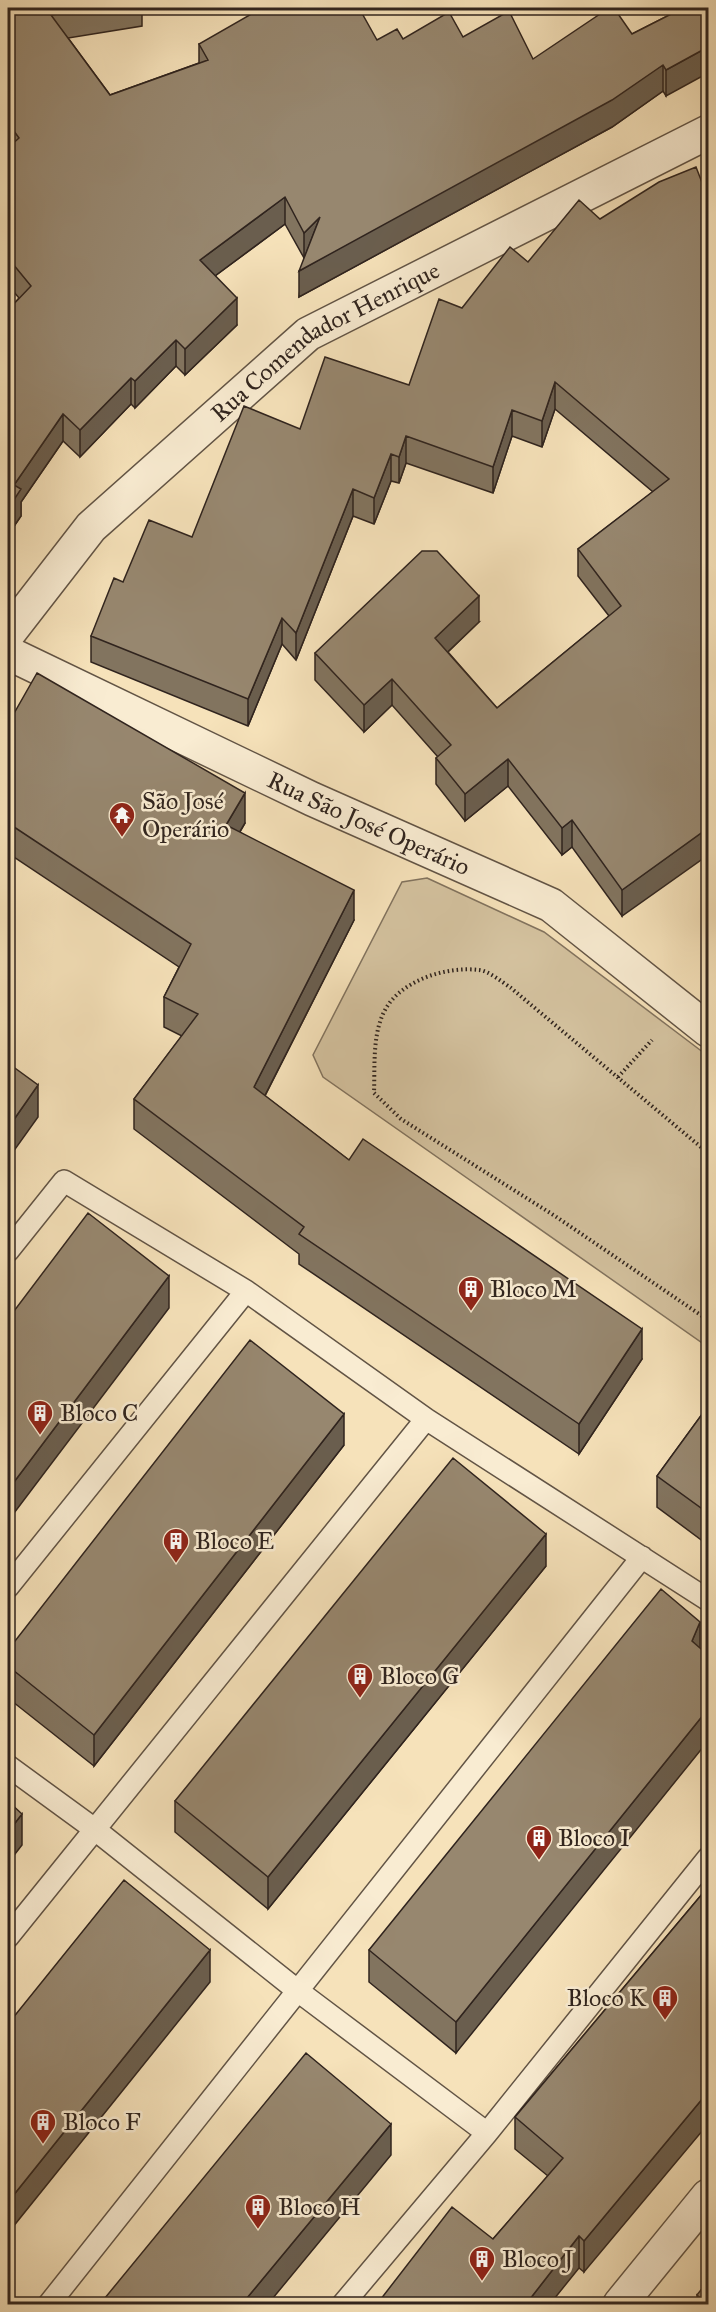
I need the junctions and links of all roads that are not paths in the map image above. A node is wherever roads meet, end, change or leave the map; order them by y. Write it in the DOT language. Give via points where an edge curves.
graph roads {
  1 [pos="708,132"];
  2 [pos="8,634"];
  3 [pos="8,653"];
  4 [pos="708,1030"];
  5 [pos="8,1251"];
  6 [pos="246,1291"];
  7 [pos="426,1419"];
  8 [pos="642,1557"];
  9 [pos="8,1587"];
  10 [pos="708,1600"];
  11 [pos="8,1766"];
  12 [pos="93,1828"];
  13 [pos="708,1858"];
  14 [pos="8,1937"];
  15 [pos="298,1991"];
  16 [pos="487,2133"];
  17 [pos="708,2196"];
  18 [pos="50,2304"];
  19 [pos="343,2304"];
  20 [pos="620,2304"];
  1 -- 2 [label="street, Rua Comendador Henrique" via="308,334 91,527"];
  3 -- 4 [label="street, Rua São José Operário" via="312,799 551,905"];
  5 -- 6 [label="lane" via="64,1181"];
  6 -- 7 [label="lane"];
  6 -- 9 [label="lane"];
  7 -- 8 [label="lane"];
  7 -- 12 [label="lane"];
  8 -- 10 [label="lane"];
  8 -- 15 [label="lane"];
  11 -- 12 [label="lane"];
  12 -- 14 [label="lane"];
  12 -- 15 [label="lane"];
  13 -- 16 [label="lane"];
  15 -- 16 [label="lane"];
  15 -- 18 [label="lane"];
  16 -- 19 [label="lane"];
  17 -- 20 [label="street"];
}
